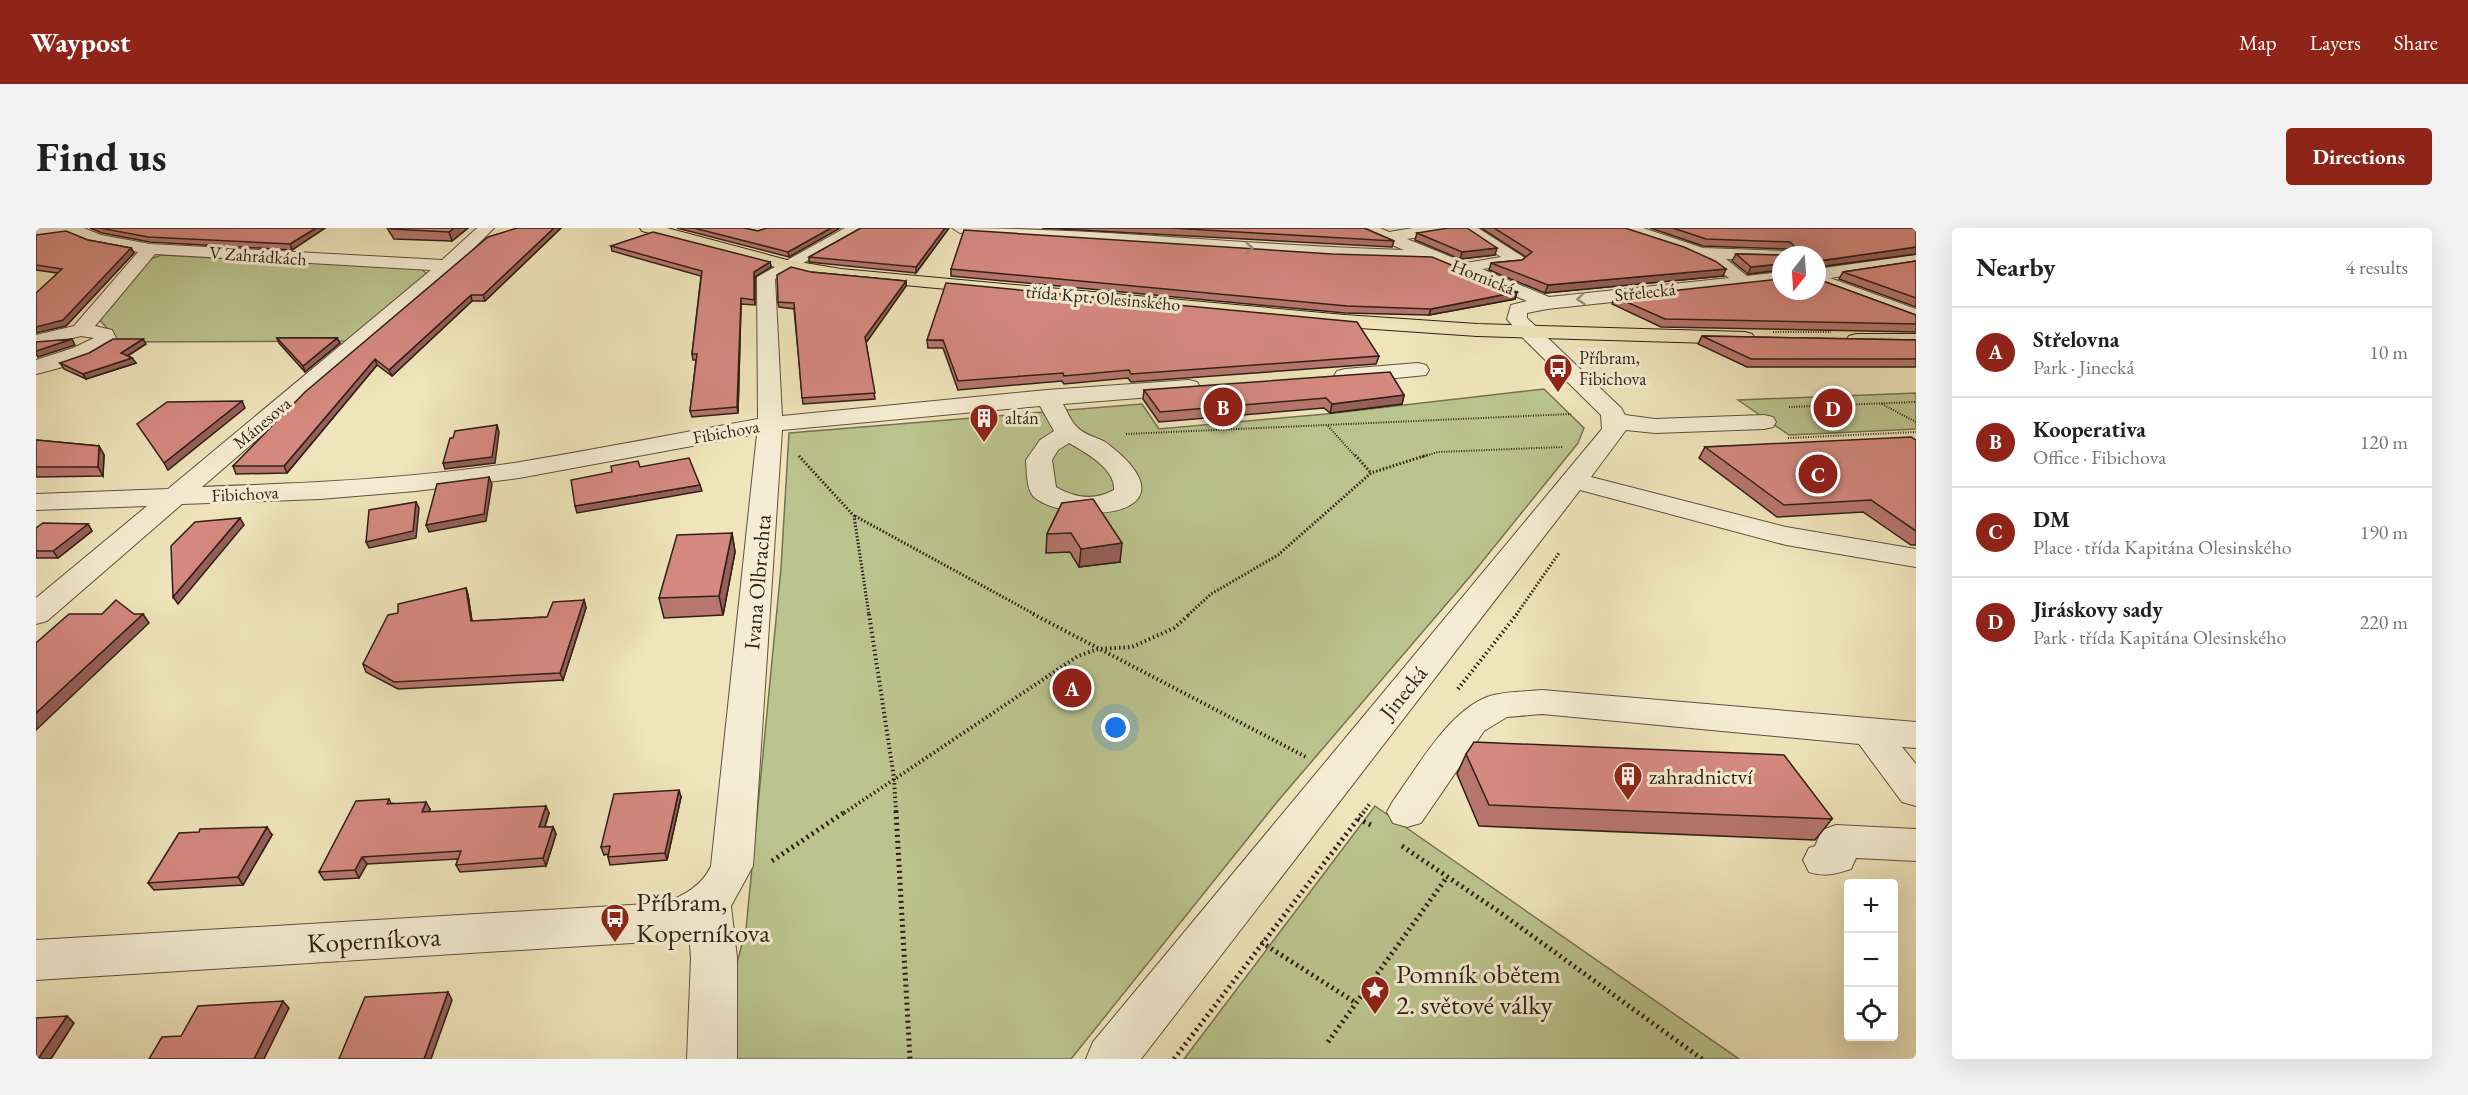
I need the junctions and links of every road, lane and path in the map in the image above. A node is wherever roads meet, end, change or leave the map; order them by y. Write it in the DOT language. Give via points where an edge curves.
graph roads {
  1 [pos="73,228"];
  2 [pos="486,228"];
  3 [pos="648,228"];
  4 [pos="857,228"];
  5 [pos="960,228"];
  6 [pos="1366,228"];
  7 [pos="1445,228"];
  8 [pos="1466,228"];
  9 [pos="1625,228"];
  10 [pos="1688,228"];
  11 [pos="36,233"];
  12 [pos="1393,240"];
  13 [pos="150,249"];
  14 [pos="1693,250"];
  15 [pos="1369,254"];
  16 [pos="1772,254"];
  17 [pos="1434,256"];
  18 [pos="1826,256"];
  19 [pos="1912,261"];
  20 [pos="786,265"];
  21 [pos="446,266"];
  22 [pos="1457,266"];
  23 [pos="1826,273"];
  24 [pos="1772,279"];
  25 [pos="1743,282"];
  26 [pos="1826,282"];
  27 [pos="1547,303"];
  28 [pos="1916,316"];
  29 [pos="81,330"];
  30 [pos="1528,333"];
  31 [pos="1767,339"];
  32 [pos="1836,339"];
  33 [pos="1916,340"];
  34 [pos="36,341"];
  35 [pos="36,367"];
  36 [pos="1418,370"];
  37 [pos="1322,377"];
  38 [pos="1214,385"];
  39 [pos="1047,397"];
  40 [pos="1882,404"];
  41 [pos="1576,414"];
  42 [pos="1764,422"];
  43 [pos="1916,422"];
  44 [pos="770,424"];
  45 [pos="1327,425"];
  46 [pos="1068,433"];
  47 [pos="1590,449"];
  48 [pos="1371,473"];
  49 [pos="173,498"];
  50 [pos="36,502"];
  51 [pos="854,516"];
  52 [pos="1916,558"];
  53 [pos="36,614"];
  54 [pos="1098,649"];
  55 [pos="1870,732"];
  56 [pos="1916,735"];
  57 [pos="1338,774"];
  58 [pos="894,778"];
  59 [pos="1916,792"];
  60 [pos="1358,819"];
  61 [pos="1373,826"];
  62 [pos="1399,826"];
  63 [pos="1916,845"];
  64 [pos="1824,860"];
  65 [pos="767,864"];
  66 [pos="1447,877"];
  67 [pos="709,903"];
  68 [pos="1262,942"];
  69 [pos="36,960"];
  70 [pos="1356,1003"];
  71 [pos="1328,1042"];
  72 [pos="712,1059"];
  73 [pos="910,1059"];
  74 [pos="1111,1059"];
  75 [pos="1702,1059"];
  1 -- 11 [label="street"];
  1 -- 13 [label="street, V Zahrádkách" via="97,239"];
  2 -- 21 [label="street, Mánesova"];
  3 -- 20 [label="main road, třída Kpt. Olesinského"];
  4 -- 20 [label="street"];
  5 -- 15 [label="street, one-way"];
  6 -- 12 [label="street, Hornická"];
  7 -- 12 [label="street"];
  8 -- 22 [label="street" via="1519,260"];
  9 -- 14 [label="street"];
  10 -- 14 [label="street"];
  12 -- 15 [label="street"];
  12 -- 17 [label="street, Hornická"];
  13 -- 21 [label="street, V Zahrádkách"];
  13 -- 29 [label="street"];
  14 -- 16 [label="street"];
  14 -- 25 [label="street"];
  15 -- 17 [label="street"];
  17 -- 22 [label="street, Hornická"];
  18 -- 19 [label="street"];
  19 -- 23 [label="street"];
  20 -- 30 [label="main road, třída Kpt. Olesinského" via="841,274 1345,321"];
  20 -- 44 [label="street, Ivana Olbrachta" via="766,277"];
  21 -- 49 [label="street, Mánesova"];
  22 -- 27 [label="street, Hornická"];
  24 -- 25 [label="street, Střelecká"];
  25 -- 27 [label="street, Střelecká, one-way"];
  26 -- 28 [label="street"];
  27 -- 30 [label="street, Hornická" via="1518,309 1517,320"];
  29 -- 34 [label="street"];
  29 -- 35 [label="street" via="105,334 106,340 81,353"];
  30 -- 31 [label="main road, třída Kpt. Olesinského"];
  30 -- 47 [label="street" via="1613,413"];
  32 -- 33 [label="main road"];
  36 -- 37 [label="street"];
  38 -- 39 [label="street, Fibichova"];
  39 -- 44 [label="street, Fibichova"];
  39 -- 46 [label="street"];
  40 -- 43 [label="path"];
  41 -- 45 [label="path"];
  42 -- 47 [label="street" via="1655,426"];
  44 -- 49 [label="street, Fibichova" via="507,472 332,490"];
  44 -- 51 [label="path"];
  44 -- 67 [label="street, Ivana Olbrachta" via="732,866"];
  45 -- 46 [label="path" via="1141,434"];
  45 -- 48 [label="path"];
  47 -- 48 [label="path" via="1438,452"];
  47 -- 52 [label="street" via="1780,536"];
  47 -- 57 [label="street, Jinecká"];
  48 -- 54 [label="path" via="1278,555 1211,594 1174,628 1132,647"];
  49 -- 50 [label="street, Fibichova"];
  49 -- 53 [label="street, Mánesova"];
  51 -- 54 [label="path"];
  51 -- 58 [label="path"];
  54 -- 57 [label="path"];
  54 -- 58 [label="path" via="1078,656"];
  55 -- 56 [label="street"];
  55 -- 59 [label="street"];
  55 -- 62 [label="street" via="1542,702 1499,706 1471,722"];
  57 -- 74 [label="street, Jinecká"];
  58 -- 65 [label="path"];
  58 -- 73 [label="path"];
  60 -- 61 [label="path"];
  62 -- 66 [label="path"];
  63 -- 64 [label="street" via="1836,841 1836,857"];
  66 -- 70 [label="path"];
  66 -- 75 [label="path"];
  67 -- 69 [label="street, Koperníkova" via="664,922"];
  67 -- 72 [label="street" via="714,958"];
  68 -- 70 [label="path"];
  70 -- 71 [label="path"];
}
